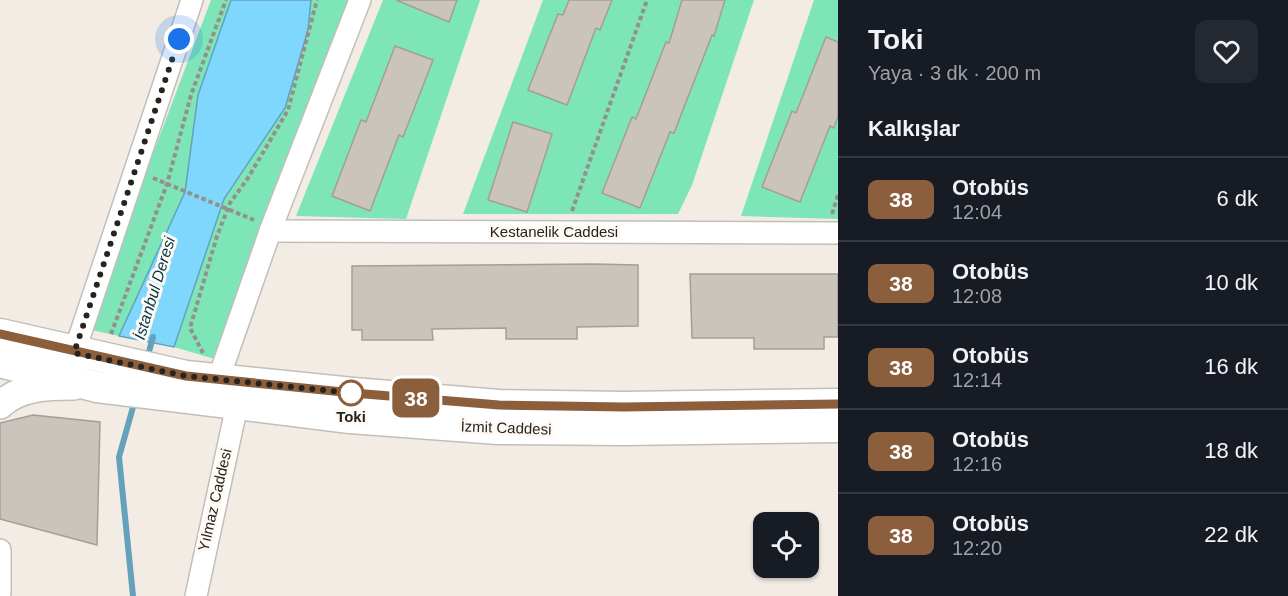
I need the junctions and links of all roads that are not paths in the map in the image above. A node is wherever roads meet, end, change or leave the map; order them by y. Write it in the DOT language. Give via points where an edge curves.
graph roads {
  1 [pos="192,0"];
  2 [pos="360,0"];
  3 [pos="271,229"];
  4 [pos="838,233"];
  5 [pos="0,334"];
  6 [pos="95,361"];
  7 [pos="0,362"];
  8 [pos="199,378"];
  9 [pos="838,404"];
  10 [pos="0,405"];
  11 [pos="237,405"];
  12 [pos="838,427"];
  13 [pos="0,550"];
  14 [pos="0,594"];
  15 [pos="196,596"];
  1 -- 6 [label="street"];
  2 -- 3 [label="street"];
  3 -- 4 [label="street, Kestanelik Caddesi"];
  3 -- 8 [label="street"];
  5 -- 6 [label="main road, İzmit Caddesi"];
  6 -- 7 [label="main road, İzmit Caddesi"];
  6 -- 8 [label="main road, İzmit Caddesi"];
  6 -- 10 [label="street" via="7,398"];
  8 -- 9 [label="main road, İzmit Caddesi" via="499,405"];
  8 -- 11 [label="main road, İzmit Caddesi"];
  11 -- 12 [label="main road, İzmit Caddesi" via="498,429"];
  11 -- 15 [label="street, Yılmaz Caddesi"];
  13 -- 14 [label="street"];
}
